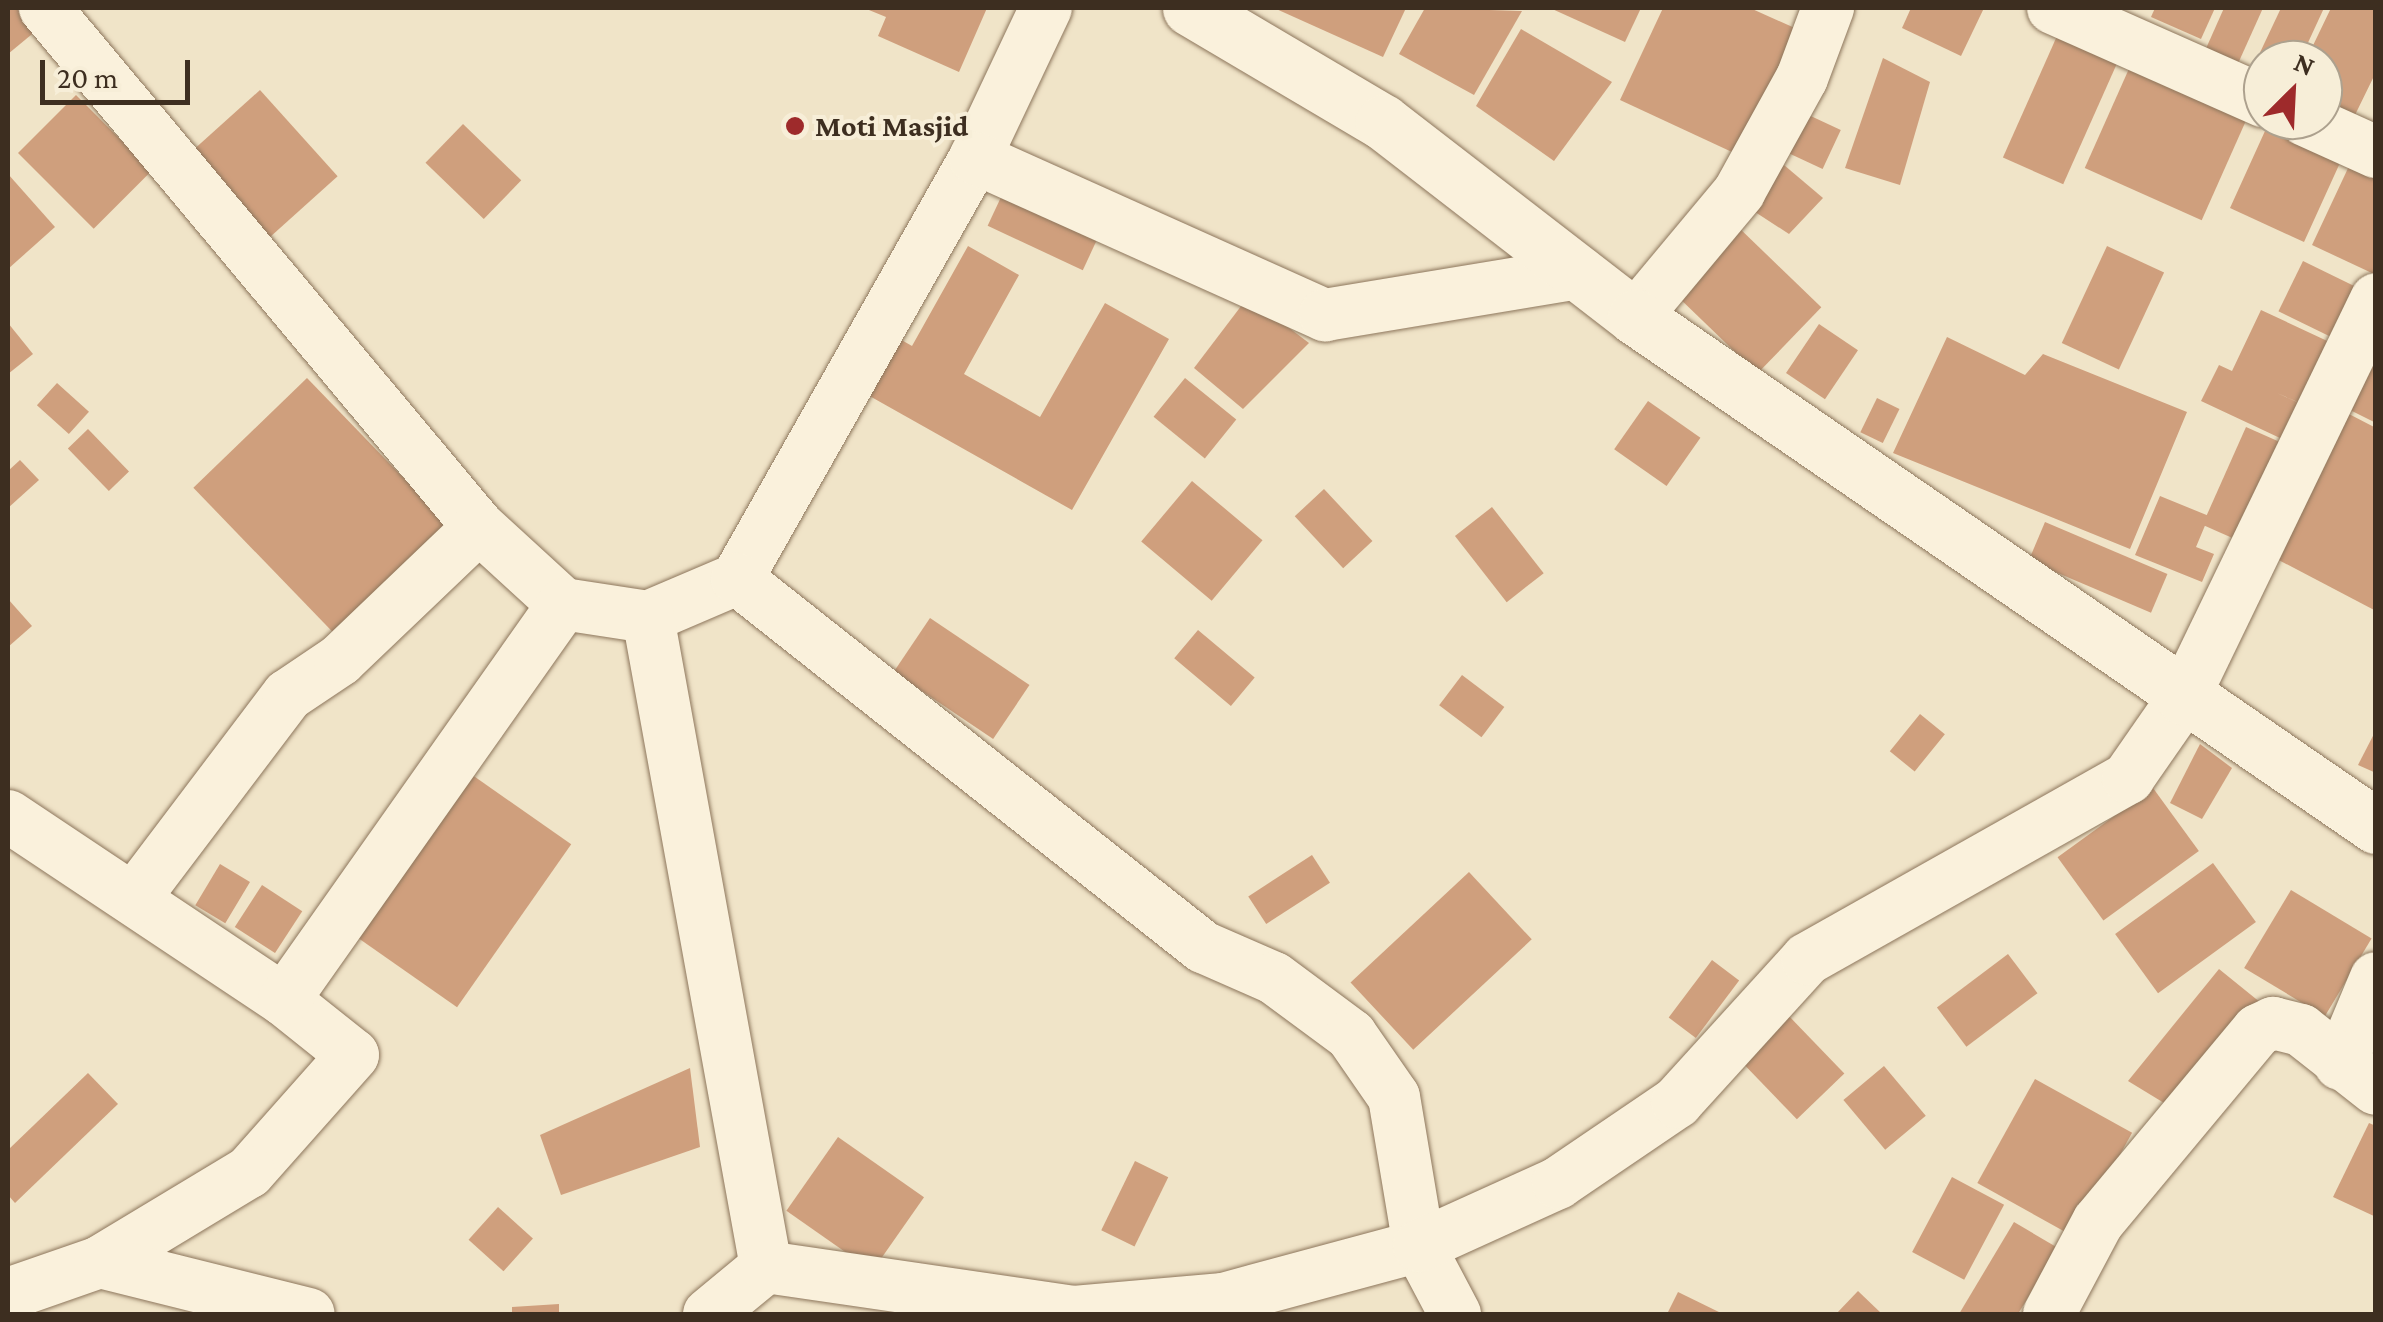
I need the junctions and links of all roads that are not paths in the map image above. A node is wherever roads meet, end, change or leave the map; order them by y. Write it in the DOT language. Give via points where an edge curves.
graph roads {
  1 [pos="44,8"];
  2 [pos="1046,8"];
  3 [pos="1190,8"];
  4 [pos="1828,8"];
  5 [pos="2053,8"];
  6 [pos="2243,92"];
  7 [pos="2343,137"];
  8 [pos="2376,152"];
  9 [pos="976,158"];
  10 [pos="1580,273"];
  11 [pos="2376,299"];
  12 [pos="1634,317"];
  13 [pos="480,527"];
  14 [pos="737,580"];
  15 [pos="563,604"];
  16 [pos="648,617"];
  17 [pos="2183,698"];
  18 [pos="8,816"];
  19 [pos="2376,826"];
  20 [pos="135,897"];
  21 [pos="2376,978"];
  22 [pos="284,1000"];
  23 [pos="2358,1076"];
  24 [pos="1419,1246"];
  25 [pos="100,1262"];
  26 [pos="766,1267"];
  27 [pos="8,1294"];
  28 [pos="309,1314"];
  29 [pos="708,1314"];
  30 [pos="1454,1314"];
  31 [pos="2048,1314"];
  1 -- 13 [label="street"];
  2 -- 9 [label="street"];
  3 -- 10 [label="main road" via="1383,122"];
  4 -- 12 [label="street" via="1802,78 1738,192"];
  5 -- 6 [label="street"];
  7 -- 8 [label="street"];
  9 -- 10 [label="street" via="1325,315"];
  9 -- 14 [label="street"];
  10 -- 12 [label="main road"];
  11 -- 17 [label="street"];
  12 -- 17 [label="main road"];
  13 -- 15 [label="street"];
  13 -- 20 [label="street" via="340,660 288,695"];
  14 -- 16 [label="street"];
  14 -- 24 [label="street" via="1203,947 1274,978 1351,1035 1394,1097"];
  15 -- 16 [label="street"];
  15 -- 22 [label="street"];
  16 -- 26 [label="street"];
  17 -- 19 [label="main road"];
  17 -- 24 [label="street" via="2128,778 1807,959 1677,1102 1558,1183"];
  18 -- 20 [label="street"];
  20 -- 22 [label="street"];
  21 -- 23 [label="street"];
  22 -- 25 [label="street" via="353,1054 249,1172"];
  23 -- 31 [label="street" via="2301,1030 2274,1023 2258,1030 2098,1222"];
  24 -- 26 [label="street" via="1223,1300 1074,1312"];
  24 -- 30 [label="street"];
  25 -- 27 [label="street"];
  25 -- 28 [label="street"];
  26 -- 29 [label="street"];
}
